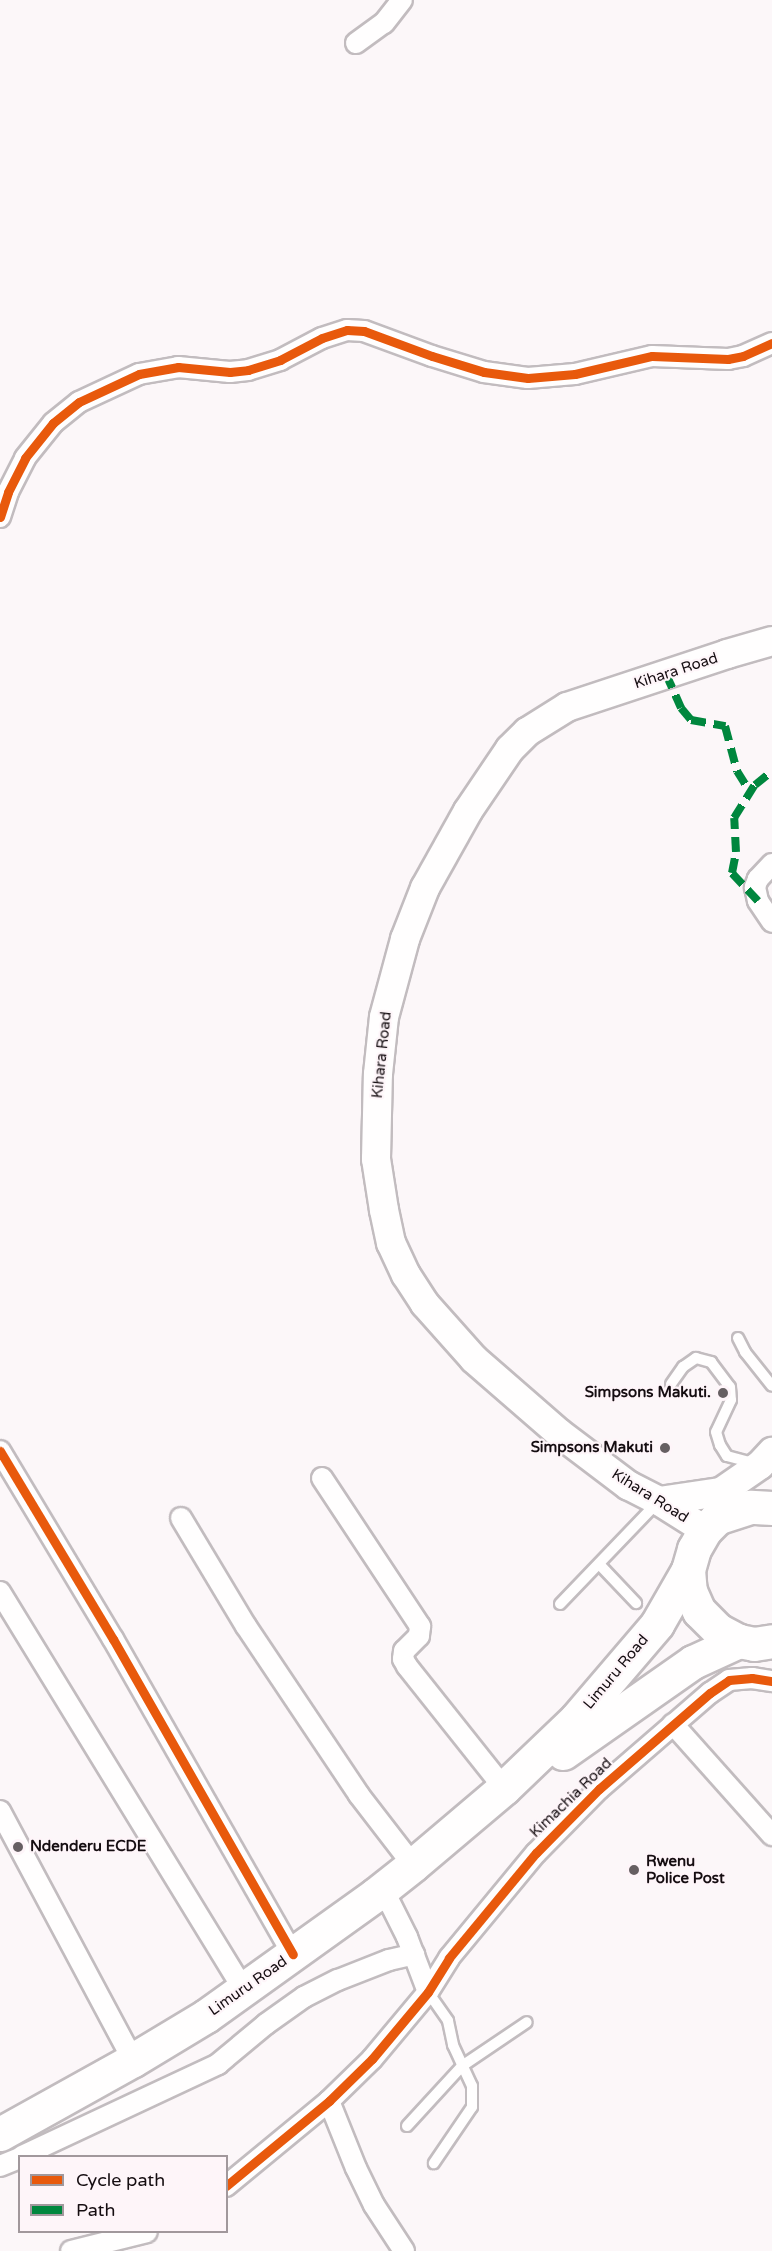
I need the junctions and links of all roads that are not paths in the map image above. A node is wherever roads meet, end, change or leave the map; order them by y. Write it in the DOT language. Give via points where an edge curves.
graph roads {
  1 [pos="402,0"];
  2 [pos="356,43"];
  3 [pos="772,343"];
  4 [pos="0,517"];
  5 [pos="772,642"];
  6 [pos="772,864"];
  7 [pos="772,922"];
  8 [pos="738,1338"];
  9 [pos="671,1384"];
  10 [pos="772,1386"];
  11 [pos="0,1451"];
  12 [pos="766,1458"];
  13 [pos="322,1478"];
  14 [pos="659,1500"];
  15 [pos="771,1503"];
  16 [pos="181,1518"];
  17 [pos="705,1530"];
  18 [pos="598,1564"];
  19 [pos="688,1570"];
  20 [pos="0,1592"];
  21 [pos="636,1603"];
  22 [pos="560,1604"];
  23 [pos="739,1641"];
  24 [pos="772,1641"];
  25 [pos="772,1681"];
  26 [pos="673,1724"];
  27 [pos="504,1788"];
  28 [pos="0,1812"];
  29 [pos="772,1835"];
  30 [pos="413,1865"];
  31 [pos="383,1889"];
  32 [pos="293,1954"];
  33 [pos="414,1954"];
  34 [pos="243,1989"];
  35 [pos="428,1992"];
  36 [pos="527,2022"];
  37 [pos="133,2060"];
  38 [pos="462,2066"];
  39 [pos="328,2102"];
  40 [pos="407,2126"];
  41 [pos="0,2134"];
  42 [pos="25,2155"];
  43 [pos="18,2158"];
  44 [pos="434,2163"];
  45 [pos="0,2166"];
  46 [pos="228,2184"];
  47 [pos="144,2233"];
  48 [pos="109,2247"];
  49 [pos="70,2251"];
  50 [pos="404,2251"];
  1 -- 2 [label="street" via="384,23"];
  3 -- 4 [label="street" via="743,357 652,356 575,374 528,378 484,372 364,331 347,330 248,370 178,367 139,374 79,402 53,423 25,458"];
  5 -- 14 [label="main road, Kihara Road" via="567,707 526,732 491,775 425,888 405,939 384,1017 376,1159 391,1243 406,1275 432,1312 510,1392 628,1486"];
  6 -- 7 [label="street" via="755,887 758,901"];
  8 -- 10 [label="lane"];
  9 -- 12 [label="lane" via="683,1367 696,1358 711,1362 730,1387 731,1400 716,1432 720,1445 727,1456"];
  11 -- 32 [label="street" via="113,1639"];
  12 -- 14 [label="main road" via="721,1492"];
  13 -- 27 [label="street" via="420,1626 419,1636 404,1651 407,1666"];
  14 -- 17 [label="main road, Kihara Road"];
  14 -- 18 [label="lane"];
  15 -- 17 [label="highway" via="732,1511"];
  16 -- 30 [label="street" via="246,1626 352,1786"];
  17 -- 19 [label="highway, Limuru Road"];
  18 -- 21 [label="lane"];
  18 -- 22 [label="lane"];
  19 -- 23 [label="highway" via="690,1591 699,1611 718,1630"];
  19 -- 27 [label="highway, Limuru Road" via="657,1624 576,1719"];
  20 -- 34 [label="street"];
  23 -- 24 [label="highway"];
  23 -- 27 [label="highway, Limuru Road" via="693,1662 565,1752"];
  25 -- 26 [label="street, Kimachia Road" via="729,1680"];
  26 -- 29 [label="street"];
  26 -- 35 [label="street, Kimachia Road" via="599,1789 536,1853 449,1958"];
  27 -- 30 [label="highway, Limuru Road"];
  28 -- 37 [label="street"];
  30 -- 31 [label="highway, Limuru Road"];
  31 -- 32 [label="highway, Limuru Road"];
  31 -- 33 [label="street"];
  32 -- 34 [label="highway, Limuru Road"];
  33 -- 35 [label="street"];
  33 -- 42 [label="street" via="388,1960 304,1997 218,2064"];
  34 -- 37 [label="highway, Limuru Road"];
  35 -- 38 [label="lane" via="448,2021"];
  35 -- 39 [label="street, Kimachia Road" via="372,2059"];
  36 -- 38 [label="lane"];
  37 -- 41 [label="highway, Limuru Road"];
  38 -- 40 [label="lane"];
  38 -- 44 [label="lane" via="472,2085 472,2107"];
  39 -- 46 [label="street, Kimachia Road"];
  39 -- 50 [label="street" via="374,2205"];
  43 -- 45 [label="street"];
  47 -- 48 [label="street"];
  48 -- 49 [label="street"];
}
